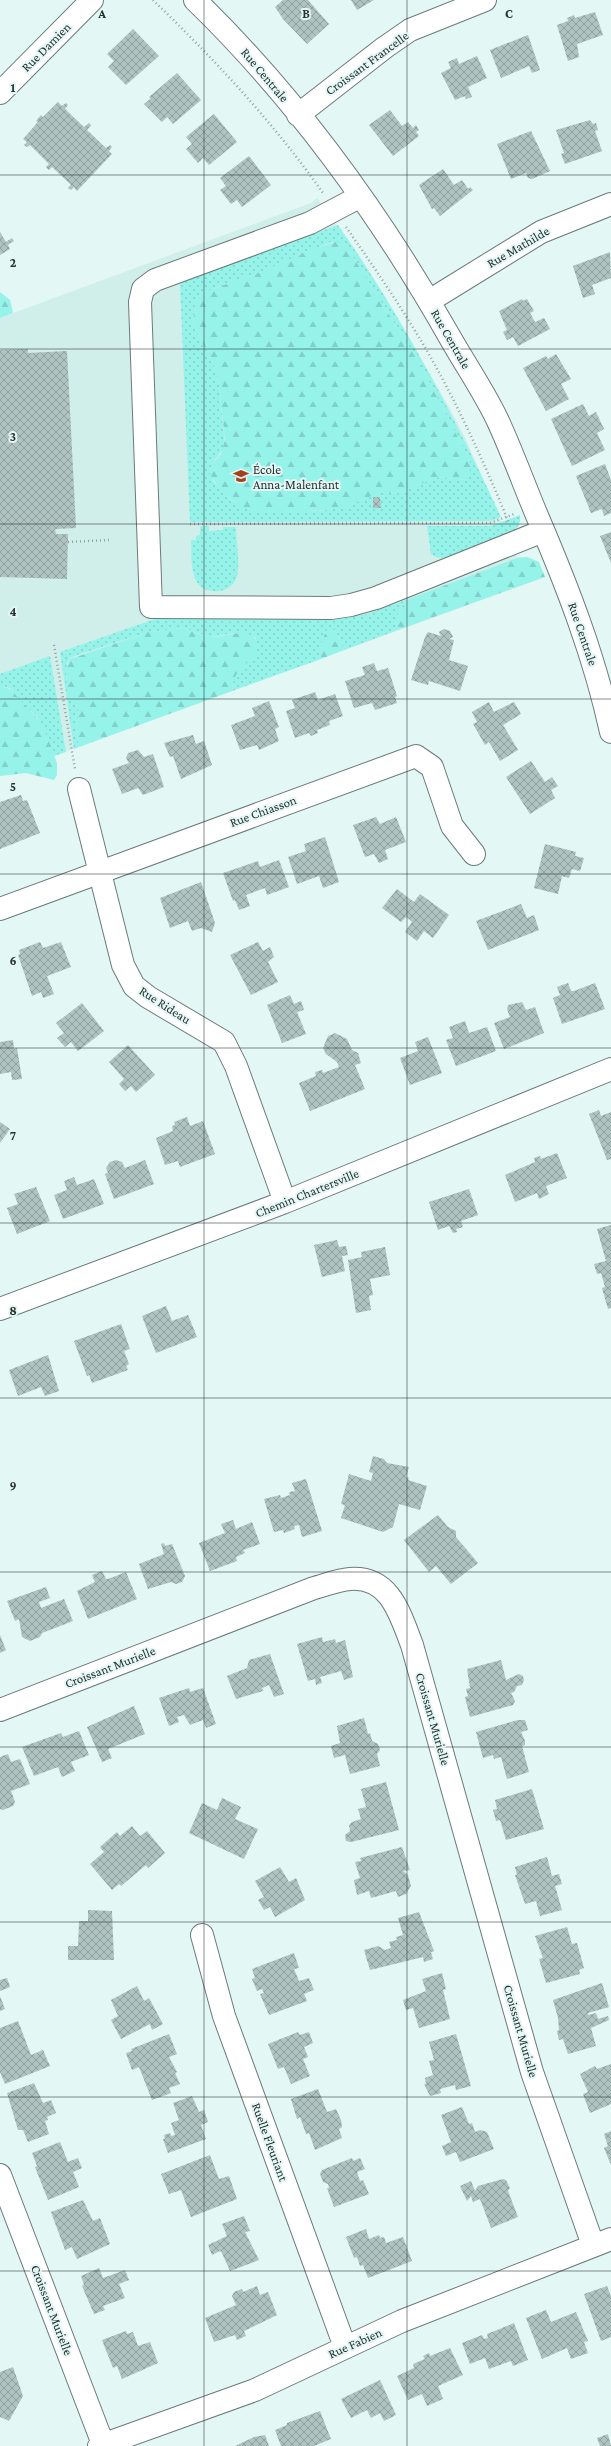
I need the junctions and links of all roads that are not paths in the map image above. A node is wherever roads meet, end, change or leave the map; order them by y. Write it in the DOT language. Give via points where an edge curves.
graph roads {
  1 [pos="92,0"];
  2 [pos="195,0"];
  3 [pos="485,0"];
  4 [pos="0,93"];
  5 [pos="298,115"];
  6 [pos="359,197"];
  7 [pos="611,204"];
  8 [pos="429,301"];
  9 [pos="543,531"];
  10 [pos="611,732"];
  11 [pos="80,789"];
  12 [pos="474,854"];
  13 [pos="100,872"];
  14 [pos="0,909"];
  15 [pos="611,1069"];
  16 [pos="285,1202"];
  17 [pos="0,1309"];
  18 [pos="0,1710"];
  19 [pos="202,1934"];
  20 [pos="1,2183"];
  21 [pos="602,2242"];
  22 [pos="345,2347"];
  23 [pos="101,2445"];
  1 -- 4 [label="street, Rue Damien"];
  2 -- 5 [label="street, Rue Centrale" via="234,38"];
  3 -- 5 [label="street, Croissant Francelle" via="410,30"];
  5 -- 6 [label="street, Rue Centrale"];
  6 -- 8 [label="street, Rue Centrale" via="398,251"];
  6 -- 9 [label="street" via="310,223 155,280 143,289 140,302 151,607 318,608 351,605 376,598"];
  7 -- 8 [label="street, Rue Mathilde" via="541,232"];
  8 -- 9 [label="street, Rue Centrale" via="496,418"];
  9 -- 10 [label="street, Rue Centrale" via="570,594 599,681"];
  11 -- 13 [label="street, Rue Rideau"];
  12 -- 13 [label="street, Rue Chiasson" via="452,826 432,767 416,756"];
  13 -- 14 [label="street, Rue Chiasson"];
  13 -- 16 [label="street, Rue Rideau" via="121,958 134,986 224,1042 236,1066"];
  15 -- 16 [label="street, Chemin Chartersville"];
  16 -- 17 [label="street, Chemin Chartersville"];
  18 -- 21 [label="street, Croissant Murielle" via="314,1588 350,1579 377,1583 396,1603 412,1645 532,2072"];
  19 -- 22 [label="street, Ruelle Fleuriant" via="224,2016"];
  20 -- 23 [label="street, Croissant Murielle"];
  21 -- 22 [label="street, Rue Fabien" via="402,2321"];
  22 -- 23 [label="street, Rue Fabien" via="255,2390"];
}
